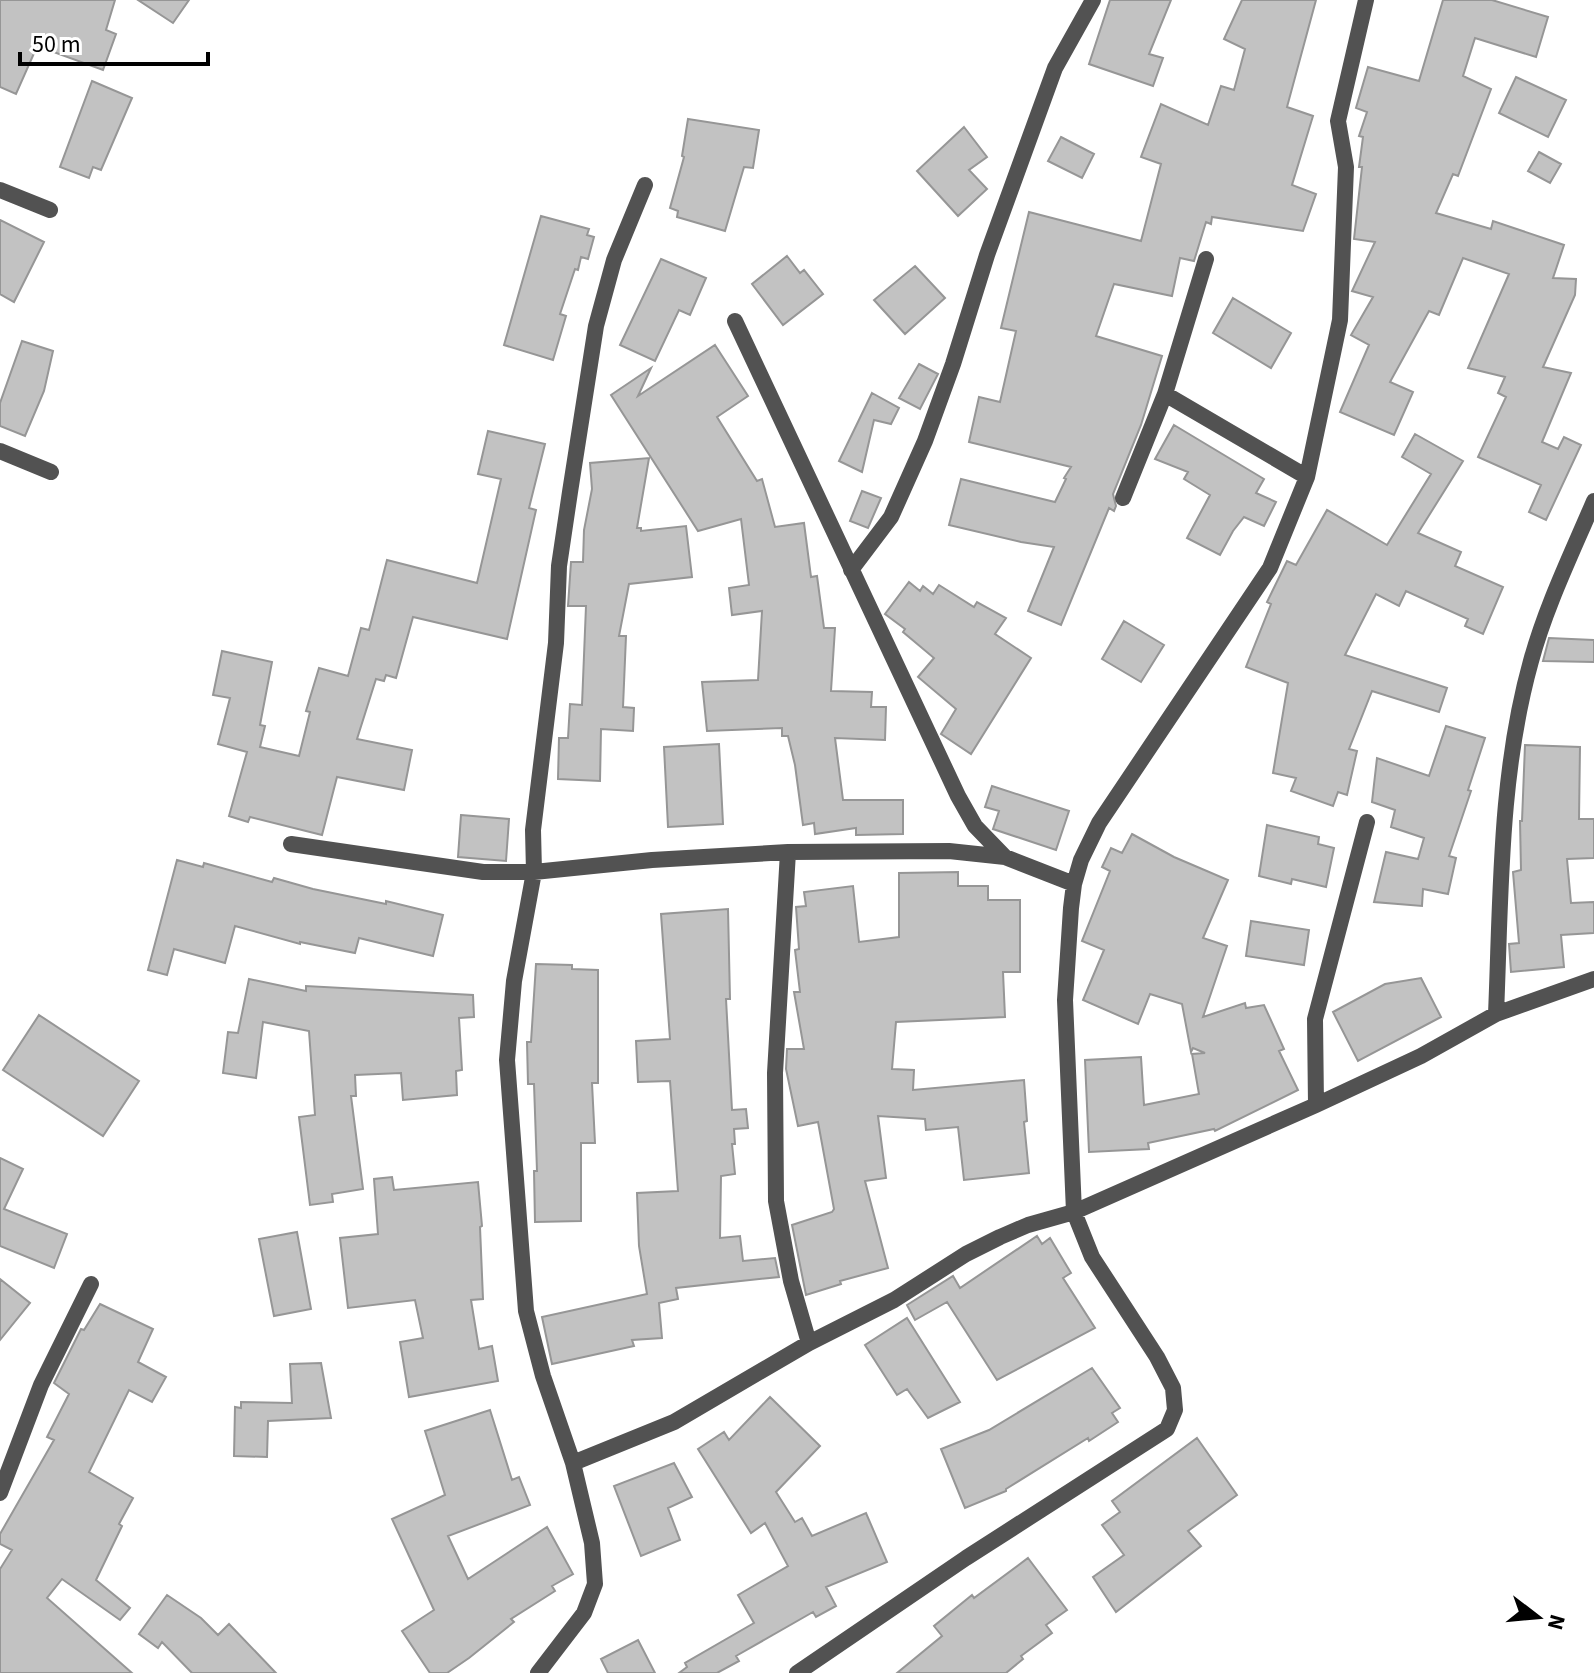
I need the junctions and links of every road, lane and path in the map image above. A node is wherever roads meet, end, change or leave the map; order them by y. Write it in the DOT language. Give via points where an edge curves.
graph roads {
  1 [pos="1093,0"];
  2 [pos="1366,0"];
  3 [pos="645,185"];
  4 [pos="0,190"];
  5 [pos="50,210"];
  6 [pos="1206,259"];
  7 [pos="735,321"];
  8 [pos="1165,394"];
  9 [pos="0,451"];
  10 [pos="51,472"];
  11 [pos="1307,477"];
  12 [pos="1123,498"];
  13 [pos="1594,501"];
  14 [pos="851,570"];
  15 [pos="1367,822"];
  16 [pos="291,844"];
  17 [pos="788,852"];
  18 [pos="1005,857"];
  19 [pos="534,872"];
  20 [pos="1074,884"];
  21 [pos="1594,979"];
  22 [pos="1496,1014"];
  23 [pos="1316,1105"];
  24 [pos="1074,1212"];
  25 [pos="91,1284"];
  26 [pos="809,1343"];
  27 [pos="573,1463"];
  28 [pos="0,1493"];
  29 [pos="538,1673"];
  30 [pos="797,1673"];
  1 -- 14 [label="street" via="1055,68 925,441 891,517"];
  2 -- 11 [label="street" via="1338,121 1346,167 1340,320"];
  3 -- 19 [label="street" via="614,260 596,326 559,566 556,643 533,830"];
  4 -- 5 [label="street"];
  6 -- 8 [label="street"];
  7 -- 14 [label="street"];
  8 -- 11 [label="street"];
  8 -- 12 [label="street"];
  9 -- 10 [label="street"];
  11 -- 20 [label="street" via="1270,568 1099,823"];
  13 -- 22 [label="street" via="1531,660 1516,731 1504,831"];
  14 -- 18 [label="street" via="958,796 975,826"];
  15 -- 23 [label="street" via="1315,1019"];
  16 -- 19 [label="street" via="483,872"];
  17 -- 18 [label="street" via="949,851"];
  17 -- 19 [label="street"];
  17 -- 26 [label="street" via="775,1073 776,1201"];
  18 -- 20 [label="street"];
  19 -- 27 [label="street" via="514,981 507,1060 526,1311"];
  20 -- 24 [label="street" via="1065,1000"];
  21 -- 22 [label="street"];
  22 -- 23 [label="street"];
  23 -- 24 [label="street"];
  24 -- 26 [label="street" via="1028,1225 966,1254 894,1300"];
  24 -- 30 [label="street" via="1092,1257 1173,1388 1175,1410 1167,1429"];
  25 -- 28 [label="street" via="41,1385"];
  26 -- 27 [label="street" via="674,1422"];
  27 -- 29 [label="street" via="592,1543 595,1584 584,1613"];
}
